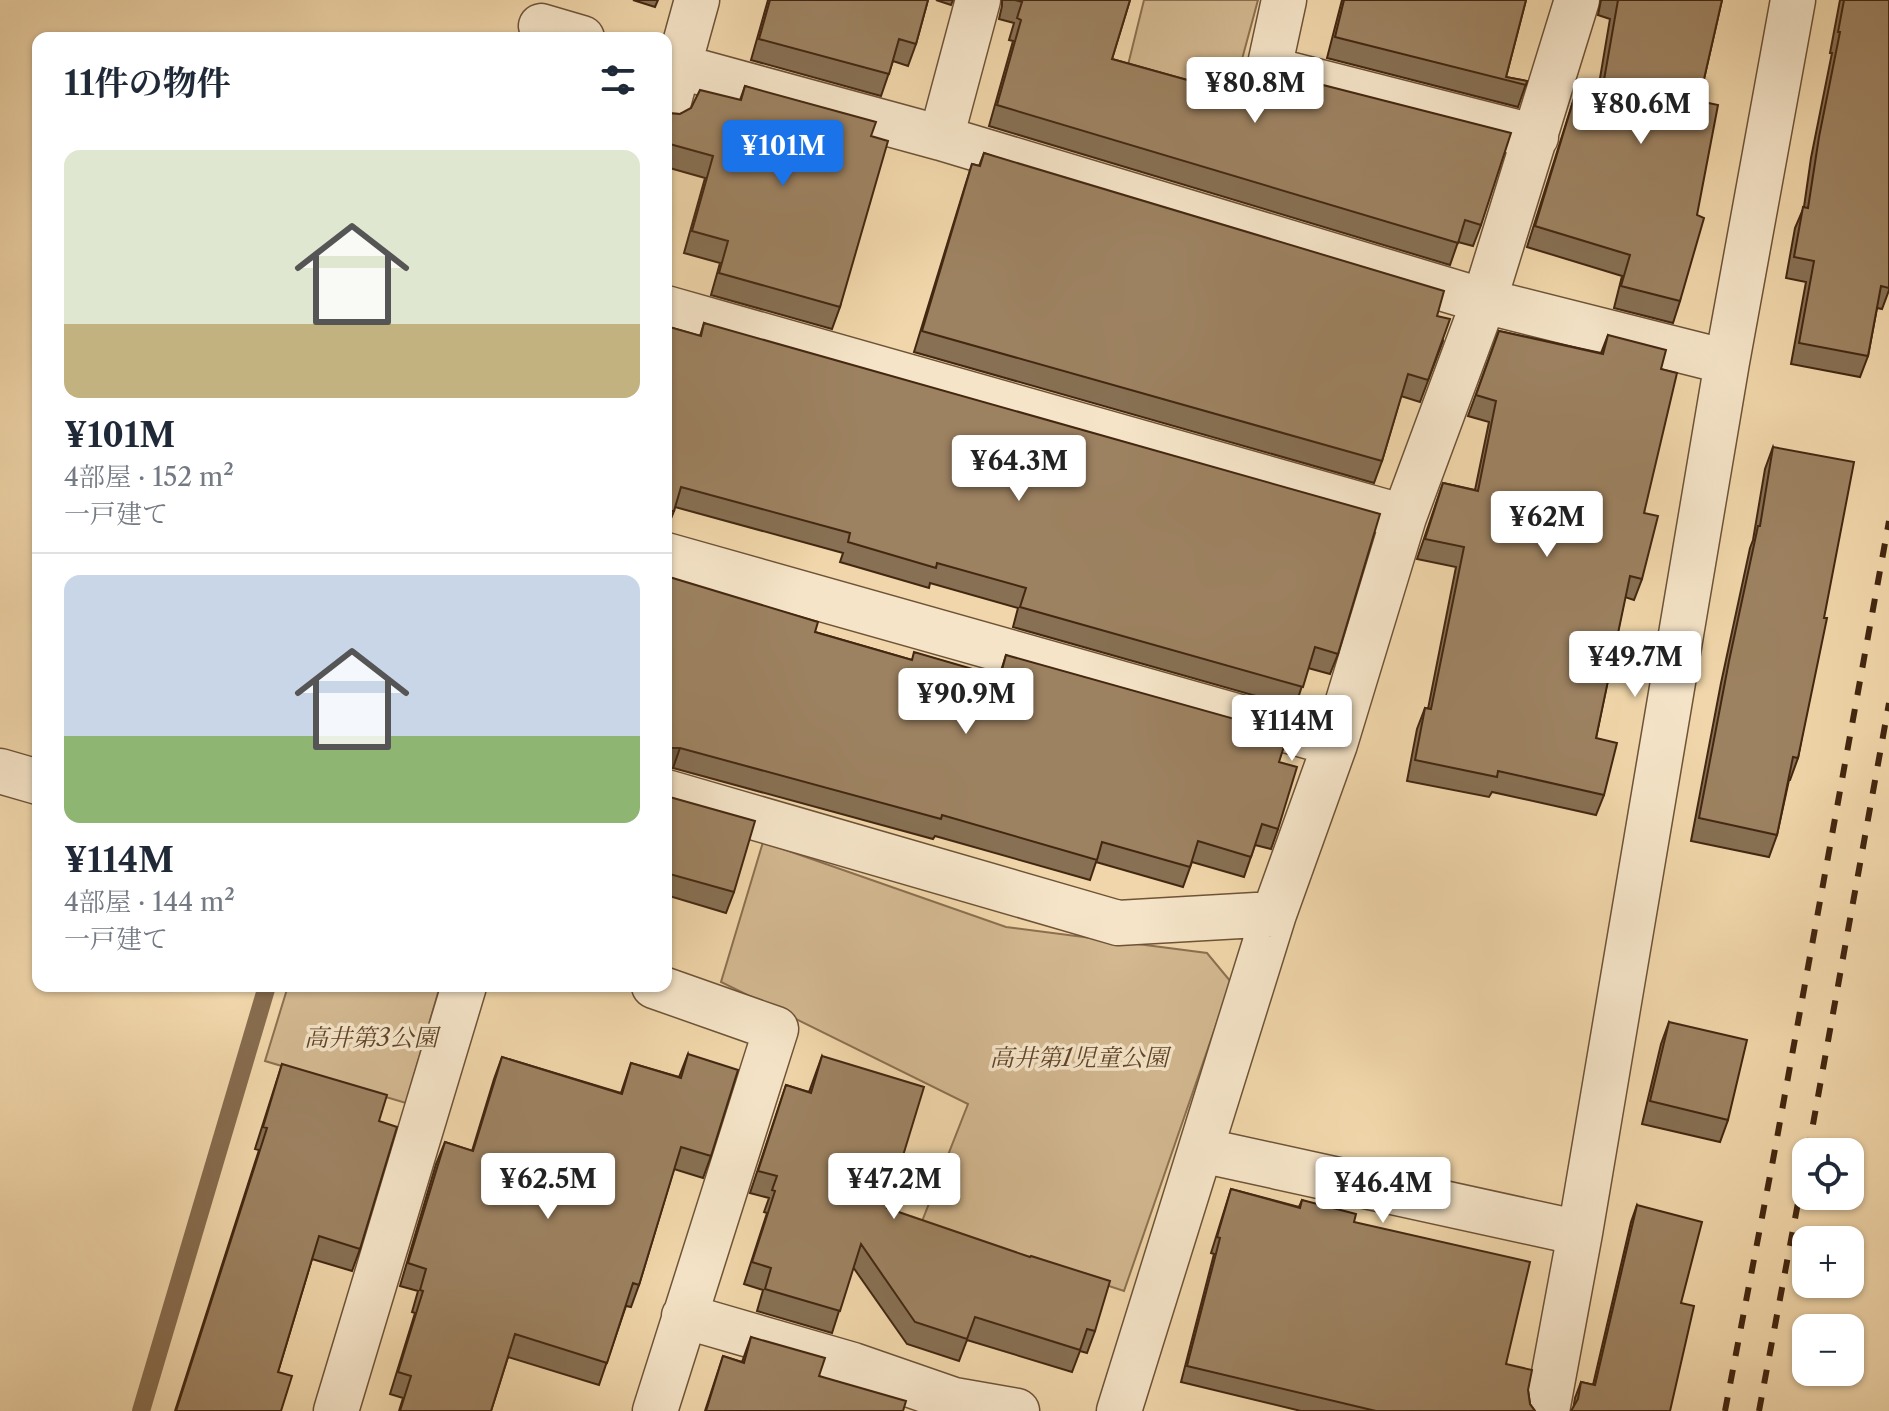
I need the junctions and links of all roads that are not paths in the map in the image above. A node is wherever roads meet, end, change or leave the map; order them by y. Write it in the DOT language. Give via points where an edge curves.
graph roads {
  1 [pos="697,0"];
  2 [pos="978,0"];
  3 [pos="1284,0"];
  4 [pos="1577,0"];
  5 [pos="1793,0"];
  6 [pos="672,65"];
  7 [pos="1536,137"];
  8 [pos="941,138"];
  9 [pos="1484,301"];
  10 [pos="672,310"];
  11 [pos="1727,362"];
  12 [pos="1404,517"];
  13 [pos="672,557"];
  14 [pos="1335,744"];
  15 [pos="0,771"];
  16 [pos="32,780"];
  17 [pos="672,794"];
  18 [pos="1274,914"];
  19 [pos="462,992"];
  20 [pos="671,992"];
  21 [pos="1201,1150"];
  22 [pos="1580,1233"];
  23 [pos="684,1316"];
  24 [pos="952,1406"];
  25 [pos="336,1411"];
  26 [pos="655,1411"];
  27 [pos="1017,1411"];
  28 [pos="1119,1411"];
  29 [pos="1547,1411"];
  1 -- 6 [label="street"];
  2 -- 8 [label="street"];
  3 -- 7 [label="street" via="1269,69"];
  4 -- 7 [label="street"];
  5 -- 11 [label="street"];
  6 -- 8 [label="street"];
  7 -- 9 [label="street"];
  8 -- 9 [label="street"];
  9 -- 11 [label="street"];
  9 -- 12 [label="street"];
  10 -- 12 [label="street"];
  11 -- 22 [label="street"];
  12 -- 14 [label="street"];
  13 -- 14 [label="street"];
  14 -- 18 [label="street"];
  15 -- 16 [label="street"];
  17 -- 18 [label="street" via="1118,923"];
  18 -- 21 [label="street"];
  19 -- 25 [label="street"];
  20 -- 23 [label="street" via="776,1029"];
  21 -- 22 [label="street"];
  21 -- 28 [label="street"];
  22 -- 29 [label="street"];
  23 -- 24 [label="street" via="853,1365"];
  23 -- 26 [label="street"];
  24 -- 27 [label="street"];
}
